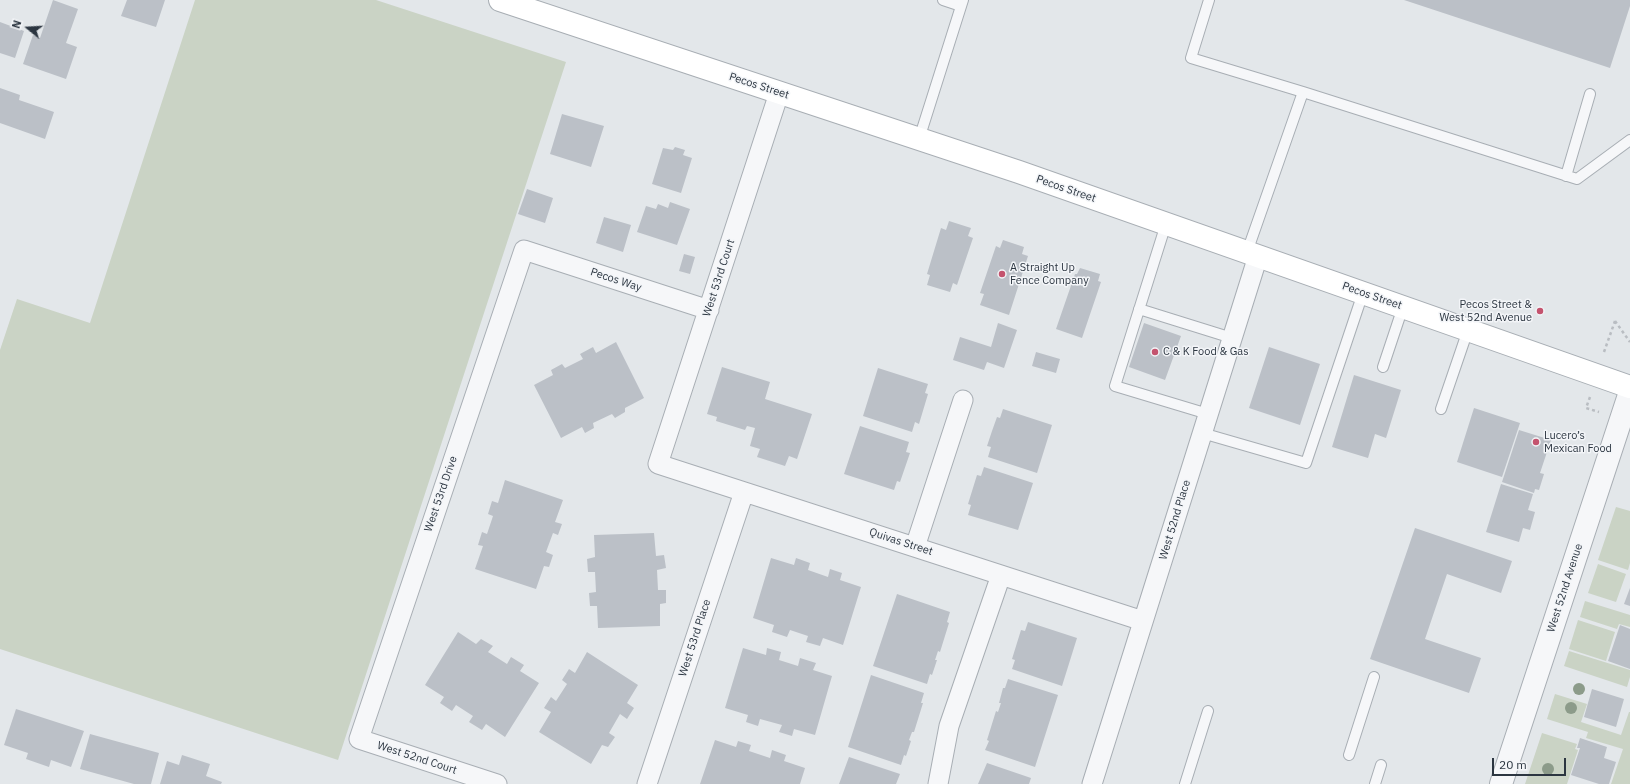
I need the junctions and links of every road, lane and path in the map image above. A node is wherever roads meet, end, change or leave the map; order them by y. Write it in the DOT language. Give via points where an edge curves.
graph roads {
  1 [pos="500,0"];
  2 [pos="943,0"];
  3 [pos="1209,0"];
  4 [pos="962,3"];
  5 [pos="1303,92"];
  6 [pos="779,93"];
  7 [pos="1590,94"];
  8 [pos="919,139"];
  9 [pos="1630,140"];
  10 [pos="1566,176"];
  11 [pos="1166,224"];
  12 [pos="524,250"];
  13 [pos="1252,254"];
  14 [pos="1363,293"];
  15 [pos="1403,307"];
  16 [pos="709,310"];
  17 [pos="1139,310"];
  18 [pos="1615,321"];
  19 [pos="1468,330"];
  20 [pos="1232,338"];
  21 [pos="1630,342"];
  22 [pos="1383,367"];
  23 [pos="1630,387"];
  24 [pos="1630,392"];
  25 [pos="963,400"];
  26 [pos="1441,409"];
  27 [pos="1208,414"];
  28 [pos="1202,433"];
  29 [pos="658,464"];
  30 [pos="744,492"];
  31 [pos="915,547"];
  32 [pos="1001,575"];
  33 [pos="1143,621"];
  34 [pos="1374,678"];
  35 [pos="1208,711"];
  36 [pos="359,739"];
  37 [pos="1349,755"];
  38 [pos="1381,765"];
  39 [pos="497,784"];
  40 [pos="647,784"];
  41 [pos="938,784"];
  42 [pos="1092,784"];
  43 [pos="1185,784"];
  44 [pos="1375,784"];
  45 [pos="1501,784"];
  1 -- 6 [label="main road, Pecos Street"];
  2 -- 4 [label="lane"];
  3 -- 5 [label="lane" via="1191,58"];
  4 -- 8 [label="lane"];
  5 -- 10 [label="lane"];
  5 -- 13 [label="lane"];
  6 -- 8 [label="main road, Pecos Street"];
  6 -- 16 [label="street, West 53rd Court"];
  7 -- 10 [label="lane"];
  8 -- 11 [label="main road, Pecos Street"];
  9 -- 10 [label="lane" via="1577,180"];
  11 -- 13 [label="main road, Pecos Street"];
  11 -- 17 [label="lane"];
  12 -- 16 [label="street, Pecos Way"];
  12 -- 36 [label="street, West 53rd Drive"];
  13 -- 14 [label="main road, Pecos Street"];
  13 -- 20 [label="street, West 52nd Place"];
  14 -- 15 [label="main road, Pecos Street"];
  14 -- 28 [label="lane" via="1306,463"];
  15 -- 19 [label="main road, Pecos Street"];
  15 -- 22 [label="lane"];
  16 -- 29 [label="street, West 53rd Court"];
  17 -- 20 [label="lane"];
  17 -- 27 [label="lane" via="1115,386"];
  18 -- 21 [label="path"];
  19 -- 23 [label="main road, Pecos Street"];
  19 -- 26 [label="lane"];
  20 -- 27 [label="street, West 52nd Place"];
  24 -- 45 [label="street, West 52nd Avenue"];
  25 -- 31 [label="street"];
  27 -- 28 [label="street, West 52nd Place"];
  28 -- 33 [label="street, West 52nd Place"];
  29 -- 30 [label="street, Quivas Street"];
  30 -- 31 [label="street, Quivas Street"];
  30 -- 40 [label="street, West 53rd Place"];
  31 -- 32 [label="street, Quivas Street"];
  32 -- 33 [label="street, Quivas Street"];
  32 -- 41 [label="street" via="949,726"];
  33 -- 42 [label="street, West 52nd Place"];
  34 -- 37 [label="lane"];
  35 -- 43 [label="lane"];
  36 -- 39 [label="street, West 52nd Court"];
  38 -- 44 [label="lane"];
}
